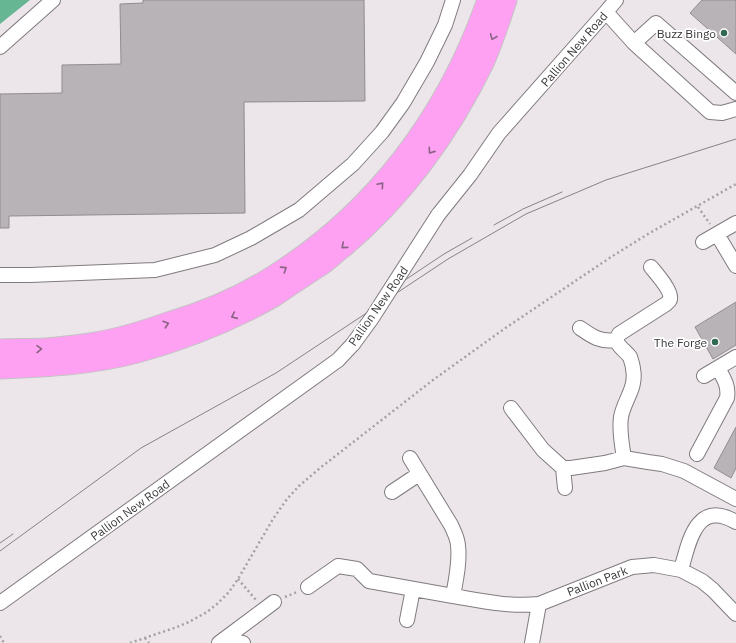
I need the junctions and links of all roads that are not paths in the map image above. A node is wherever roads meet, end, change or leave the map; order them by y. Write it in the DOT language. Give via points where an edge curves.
graph roads {
  1 [pos="52,0"];
  2 [pos="453,0"];
  3 [pos="488,0"];
  4 [pos="506,0"];
  5 [pos="616,0"];
  6 [pos="606,12"];
  7 [pos="634,43"];
  8 [pos="0,47"];
  9 [pos="736,93"];
  10 [pos="736,109"];
  11 [pos="736,223"];
  12 [pos="717,234"];
  13 [pos="703,242"];
  14 [pos="736,266"];
  15 [pos="651,267"];
  16 [pos="0,275"];
  17 [pos="580,328"];
  18 [pos="616,340"];
  19 [pos="0,350"];
  20 [pos="736,357"];
  21 [pos="0,368"];
  22 [pos="718,368"];
  23 [pos="704,376"];
  24 [pos="511,408"];
  25 [pos="697,454"];
  26 [pos="410,458"];
  27 [pos="624,458"];
  28 [pos="562,468"];
  29 [pos="419,474"];
  30 [pos="565,488"];
  31 [pos="392,492"];
  32 [pos="736,498"];
  33 [pos="736,522"];
  34 [pos="681,570"];
  35 [pos="308,588"];
  36 [pos="413,589"];
  37 [pos="454,596"];
  38 [pos="0,604"];
  39 [pos="539,604"];
  40 [pos="269,606"];
  41 [pos="736,614"];
  42 [pos="407,620"];
  43 [pos="222,641"];
  44 [pos="244,643"];
  45 [pos="532,643"];
  1 -- 8 [label="street"];
  2 -- 16 [label="street" via="445,25 427,62 382,132 353,164 299,210 251,238 215,255 155,270"];
  19 -- 3 [label="highway, one-way" via="92,344 136,334 226,302 300,259 334,233 402,161 451,85 472,44"];
  4 -- 21 [label="highway, one-way" via="483,62 466,95 418,170 356,236 323,263 245,311 168,342 95,360"];
  5 -- 6 [label="street, Pallion New Road"];
  6 -- 7 [label="street"];
  6 -- 38 [label="street, Pallion New Road, bridge" via="499,133 438,215 372,318 338,360"];
  7 -- 9 [label="street" via="656,23"];
  7 -- 10 [label="street" via="710,112 722,113"];
  11 -- 12 [label="street"];
  12 -- 13 [label="street"];
  12 -- 14 [label="street"];
  15 -- 18 [label="street" via="667,289 671,296 670,300 619,334"];
  17 -- 18 [label="street" via="601,340"];
  18 -- 27 [label="street" via="630,357 634,376 633,386 621,417"];
  20 -- 22 [label="street"];
  22 -- 23 [label="street"];
  22 -- 25 [label="street" via="727,387 727,398"];
  24 -- 28 [label="street" via="542,450"];
  26 -- 29 [label="street"];
  27 -- 28 [label="street"];
  27 -- 32 [label="street" via="676,468"];
  28 -- 30 [label="street"];
  29 -- 31 [label="street"];
  29 -- 37 [label="street" via="456,537 458,560"];
  33 -- 34 [label="street" via="716,516 700,522 690,539"];
  34 -- 39 [label="street, Pallion Park" via="654,565 632,567"];
  34 -- 41 [label="street, Pallion Park" via="702,581"];
  35 -- 36 [label="street, Pallion Park" via="338,566 357,569 369,581"];
  36 -- 37 [label="street, Pallion Park"];
  36 -- 42 [label="street"];
  37 -- 39 [label="street, Pallion Park" via="512,605"];
  39 -- 45 [label="street"];
  40 -- 43 [label="street"];
  43 -- 44 [label="street"];
}
